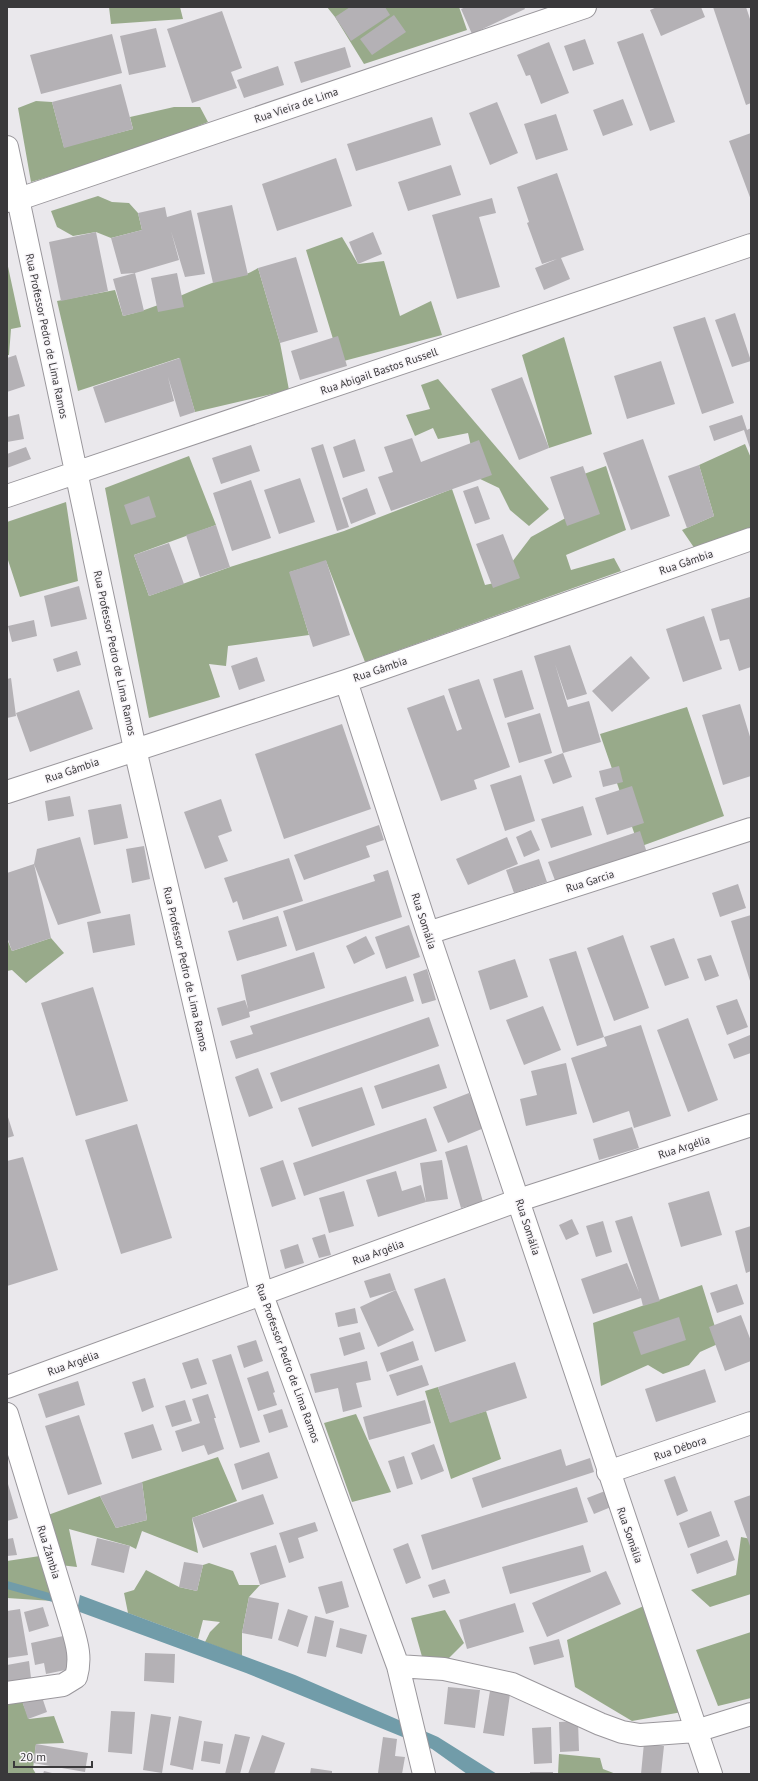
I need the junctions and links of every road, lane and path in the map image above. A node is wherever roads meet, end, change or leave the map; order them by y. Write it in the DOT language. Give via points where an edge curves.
graph roads {
  1 [pos="584,7"];
  2 [pos="7,147"];
  3 [pos="13,200"];
  4 [pos="751,245"];
  5 [pos="76,473"];
  6 [pos="7,496"];
  7 [pos="751,539"];
  8 [pos="346,680"];
  9 [pos="135,748"];
  10 [pos="7,792"];
  11 [pos="751,829"];
  12 [pos="428,933"];
  13 [pos="751,1125"];
  14 [pos="519,1200"];
  15 [pos="262,1295"];
  16 [pos="7,1387"];
  17 [pos="7,1414"];
  18 [pos="751,1423"];
  19 [pos="608,1472"];
  20 [pos="398,1666"];
  21 [pos="7,1693"];
  22 [pos="751,1714"];
  23 [pos="696,1731"];
  24 [pos="422,1768"];
  25 [pos="711,1774"];
  1 -- 3 [label="street, Rua Vieira de Lima"];
  2 -- 3 [label="street, Rua Professor Pedro de Lima Ramos"];
  3 -- 5 [label="street, Rua Professor Pedro de Lima Ramos"];
  4 -- 5 [label="street, Rua Abigail Bastos Russell"];
  5 -- 6 [label="street, Rua Abigail Bastos Russell"];
  5 -- 9 [label="street, Rua Professor Pedro de Lima Ramos"];
  7 -- 8 [label="street, Rua Gâmbia"];
  8 -- 9 [label="street, Rua Gâmbia"];
  8 -- 12 [label="street, Rua Somália"];
  9 -- 10 [label="street, Rua Gâmbia"];
  9 -- 15 [label="street, Rua Professor Pedro de Lima Ramos"];
  11 -- 12 [label="street, Rua Garcia"];
  12 -- 14 [label="street, Rua Somália"];
  13 -- 14 [label="street, Rua Argélia"];
  14 -- 15 [label="street, Rua Argélia"];
  14 -- 19 [label="street, Rua Somália"];
  15 -- 16 [label="street, Rua Argélia"];
  15 -- 20 [label="street, Rua Professor Pedro de Lima Ramos"];
  17 -- 21 [label="street, Rua Zâmbia" via="70,1620 80,1664 76,1677 63,1684"];
  18 -- 19 [label="street, Rua Débora"];
  19 -- 23 [label="street, Rua Somália"];
  20 -- 23 [label="street" via="444,1669 512,1684 622,1732 640,1735"];
  20 -- 24 [label="street, Rua Professor Pedro de Lima Ramos"];
  22 -- 23 [label="street"];
  23 -- 25 [label="street, Rua Somália"];
}
